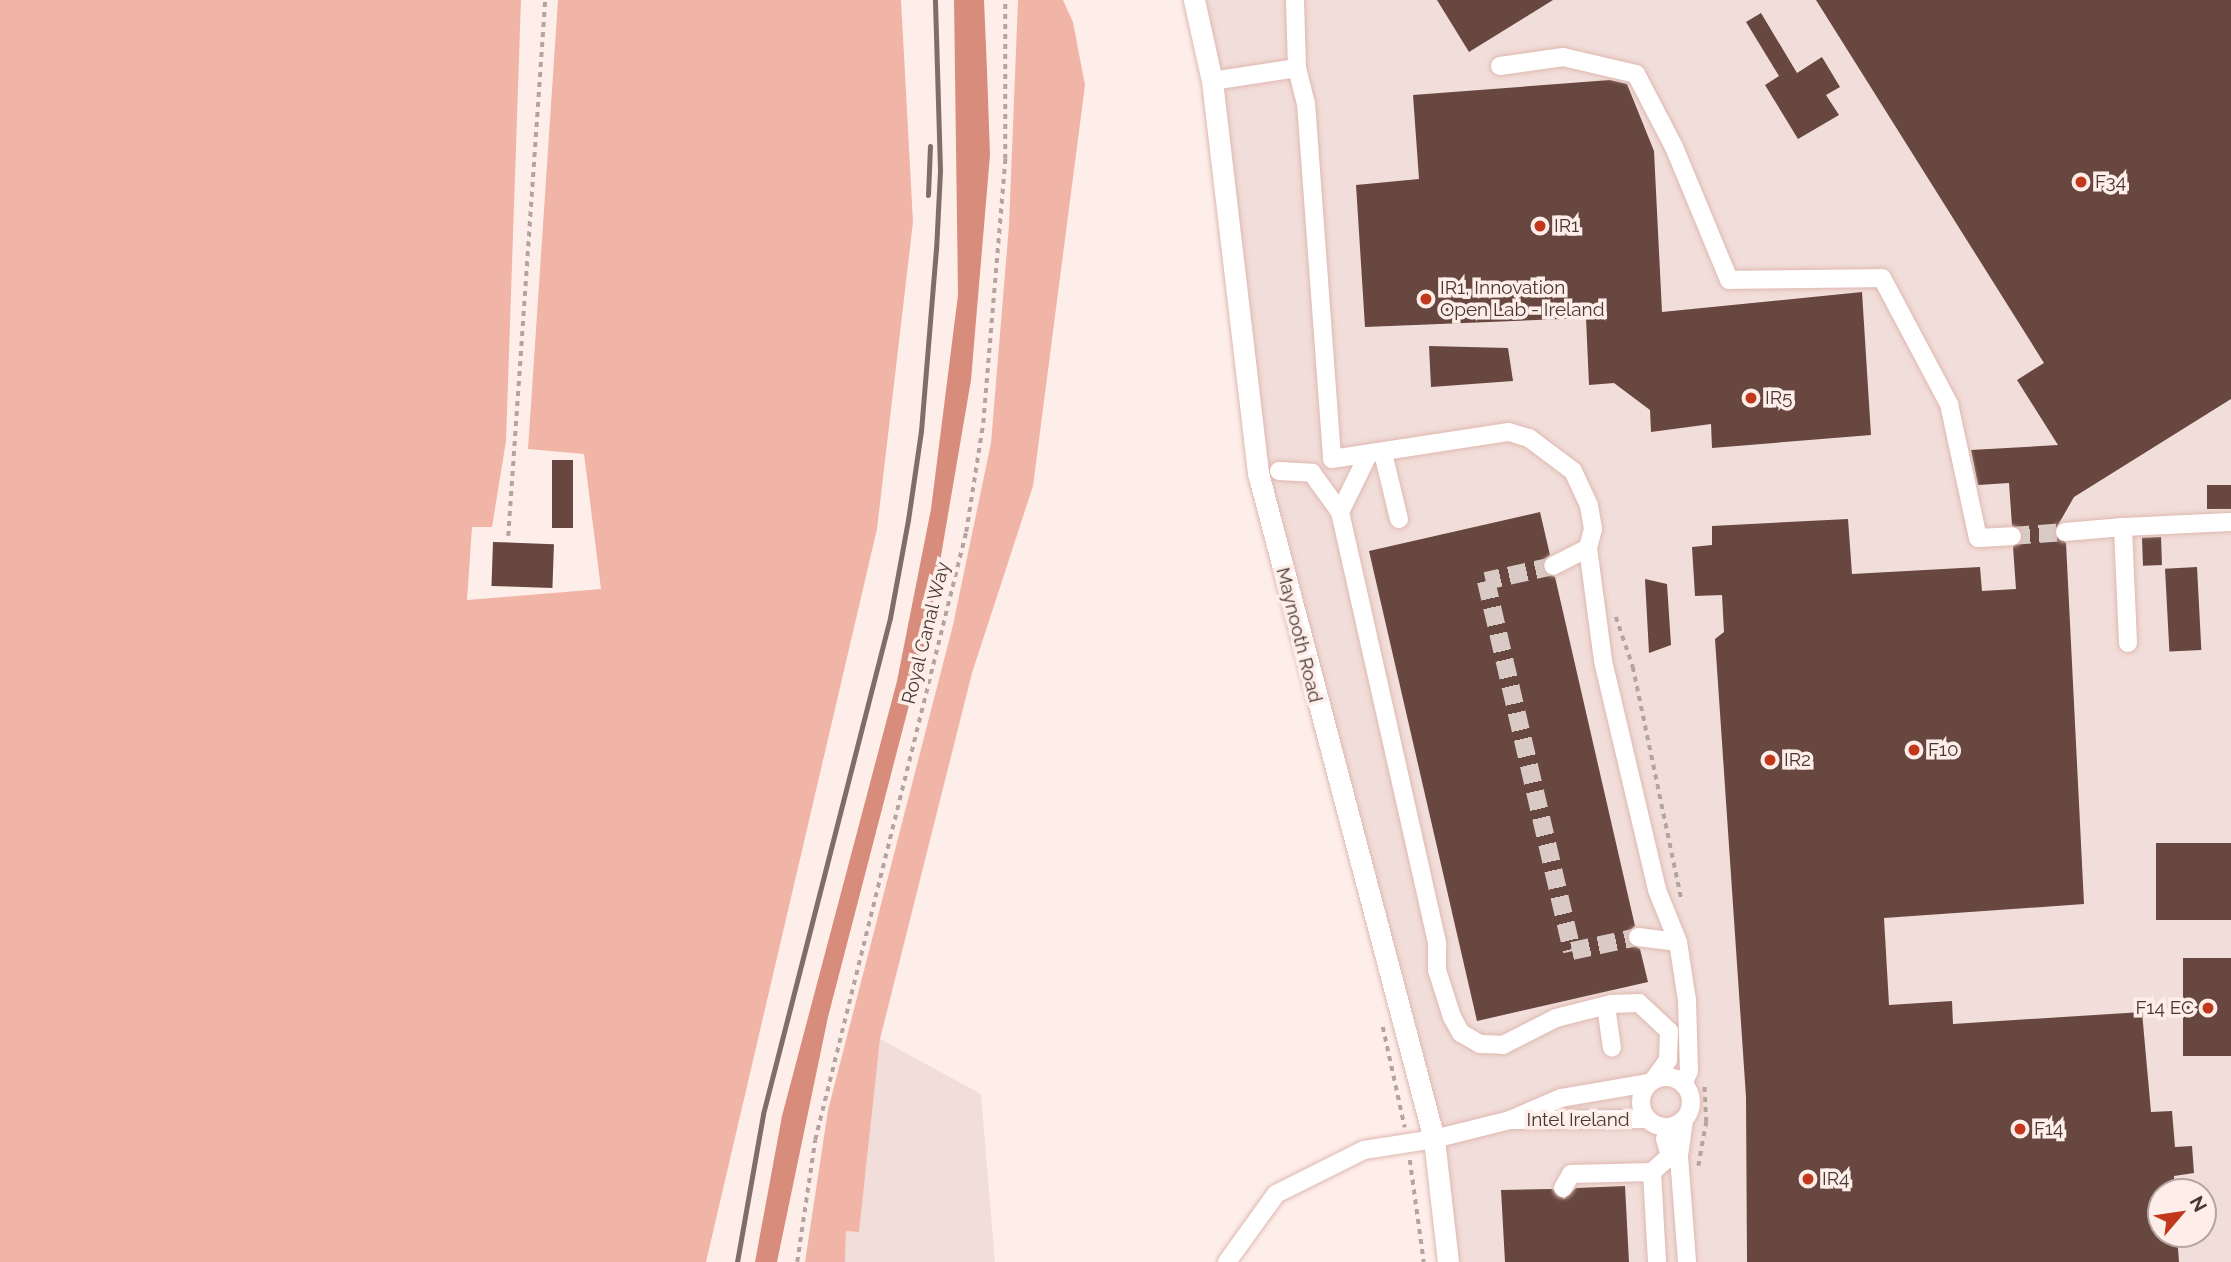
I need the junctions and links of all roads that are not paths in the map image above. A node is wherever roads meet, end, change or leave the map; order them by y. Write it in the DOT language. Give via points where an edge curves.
graph roads {
  1 [pos="1194,0"];
  2 [pos="1295,0"];
  3 [pos="1500,66"];
  4 [pos="1297,68"];
  5 [pos="1212,81"];
  6 [pos="1376,454"];
  7 [pos="1332,459"];
  8 [pos="1340,512"];
  9 [pos="1399,519"];
  10 [pos="2231,522"];
  11 [pos="2123,527"];
  12 [pos="2065,532"];
  13 [pos="2012,536"];
  14 [pos="1588,548"];
  15 [pos="1553,566"];
  16 [pos="2128,643"];
  17 [pos="1637,937"];
  18 [pos="1678,942"];
  19 [pos="1606,1006"];
  20 [pos="1612,1048"];
  21 [pos="1651,1081"];
  22 [pos="1683,1084"];
  23 [pos="1510,1120"];
  24 [pos="1684,1120"];
  25 [pos="1655,1128"];
  26 [pos="1434,1139"];
  27 [pos="1679,1157"];
  28 [pos="1652,1172"];
  29 [pos="1563,1188"];
  30 [pos="1227,1262"];
  31 [pos="1448,1262"];
  32 [pos="1657,1262"];
  33 [pos="1687,1262"];
  1 -- 5 [label="main road, Maynooth Road"];
  2 -- 4 [label="street"];
  3 -- 13 [label="street" via="1563,57 1636,74 1674,146 1729,280 1882,278 1950,404 1979,538"];
  4 -- 5 [label="street"];
  4 -- 7 [label="street" via="1306,103"];
  5 -- 26 [label="main road, Maynooth Road" via="1258,473"];
  6 -- 7 [label="street"];
  6 -- 8 [label="street" via="1355,473"];
  6 -- 9 [label="street"];
  6 -- 14 [label="street" via="1509,432 1529,438 1560,458 1582,487 1593,529"];
  7 -- 8 [label="street" via="1274,471 1312,473"];
  8 -- 19 [label="street" via="1437,944 1437,970 1461,1034 1480,1044 1503,1045 1556,1018"];
  10 -- 11 [label="street"];
  11 -- 12 [label="street"];
  11 -- 16 [label="street"];
  14 -- 15 [label="street"];
  14 -- 18 [label="street" via="1606,674 1657,890"];
  17 -- 18 [label="street"];
  18 -- 22 [label="street" via="1687,1012 1689,1071"];
  19 -- 20 [label="street"];
  19 -- 21 [label="street" via="1639,1003 1669,1031 1668,1060"];
  21 -- 22 [label="street" via="1670,1077"];
  21 -- 23 [label="street, Intel Ireland" via="1562,1098"];
  21 -- 25 [label="street" via="1640,1105"];
  22 -- 24 [label="street" via="1691,1098"];
  23 -- 25 [label="street, Intel Ireland"];
  23 -- 26 [label="street, Intel Ireland"];
  24 -- 25 [label="street"];
  24 -- 27 [label="street"];
  25 -- 27 [label="street"];
  25 -- 28 [label="street" via="1670,1156"];
  26 -- 30 [label="street, Intel Ireland" via="1364,1150 1276,1194"];
  26 -- 31 [label="main road, Maynooth Road"];
  27 -- 33 [label="street"];
  28 -- 29 [label="street" via="1571,1174"];
  28 -- 32 [label="street"];
}
